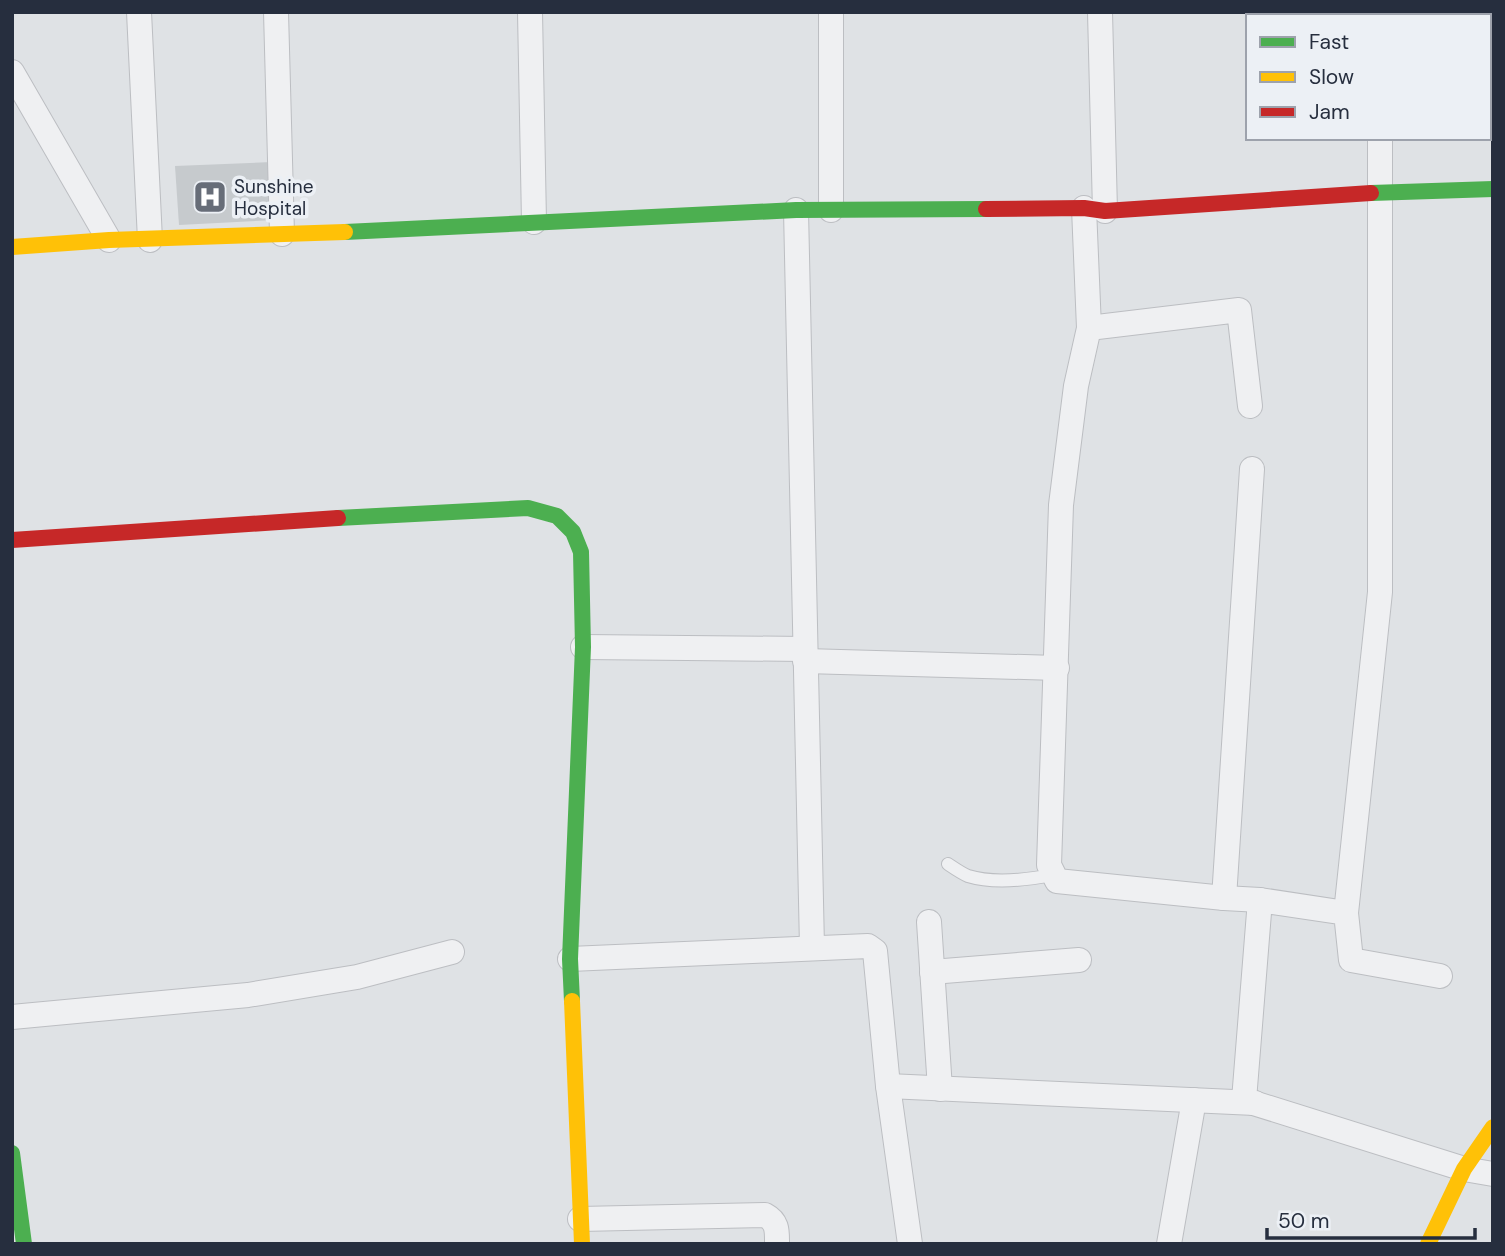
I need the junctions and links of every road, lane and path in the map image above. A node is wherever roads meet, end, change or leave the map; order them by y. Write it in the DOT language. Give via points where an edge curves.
graph roads {
  1 [pos="139,12"];
  2 [pos="276,12"];
  3 [pos="530,12"];
  4 [pos="831,12"];
  5 [pos="1100,12"];
  6 [pos="12,72"];
  7 [pos="1380,140"];
  8 [pos="1493,189"];
  9 [pos="1379,192"];
  10 [pos="831,209"];
  11 [pos="796,210"];
  12 [pos="1094,210"];
  13 [pos="534,222"];
  14 [pos="282,234"];
  15 [pos="109,240"];
  16 [pos="150,240"];
  17 [pos="12,247"];
  18 [pos="1089,328"];
  19 [pos="1250,406"];
  20 [pos="1252,469"];
  21 [pos="12,540"];
  22 [pos="583,647"];
  23 [pos="805,655"];
  24 [pos="1057,668"];
  25 [pos="948,864"];
  26 [pos="1052,874"];
  27 [pos="1224,898"];
  28 [pos="1260,900"];
  29 [pos="1346,913"];
  30 [pos="929,922"];
  31 [pos="812,947"];
  32 [pos="452,952"];
  33 [pos="570,959"];
  34 [pos="1079,960"];
  35 [pos="932,972"];
  36 [pos="1440,975"];
  37 [pos="12,1017"];
  38 [pos="888,1086"];
  39 [pos="940,1088"];
  40 [pos="1194,1100"];
  41 [pos="1255,1103"];
  42 [pos="1493,1127"];
  43 [pos="12,1153"];
  44 [pos="1464,1169"];
  45 [pos="1493,1174"];
  46 [pos="580,1219"];
  47 [pos="24,1244"];
  48 [pos="582,1244"];
  49 [pos="778,1244"];
  50 [pos="911,1244"];
  51 [pos="1169,1244"];
  52 [pos="1428,1244"];
  1 -- 16 [label="street"];
  2 -- 14 [label="street"];
  3 -- 13 [label="street"];
  4 -- 10 [label="street"];
  5 -- 12 [label="street"];
  6 -- 15 [label="street"];
  7 -- 9 [label="street"];
  8 -- 9 [label="street"];
  9 -- 12 [label="street"];
  9 -- 29 [label="street" via="1380,593"];
  10 -- 11 [label="street"];
  10 -- 12 [label="street"];
  11 -- 13 [label="street"];
  11 -- 23 [label="street"];
  12 -- 18 [label="street"];
  13 -- 14 [label="street"];
  14 -- 16 [label="street"];
  15 -- 16 [label="street"];
  15 -- 17 [label="street"];
  18 -- 19 [label="street" via="1239,310"];
  18 -- 24 [label="street" via="1076,386 1061,505"];
  20 -- 27 [label="street"];
  21 -- 22 [label="street" via="528,508 557,516 573,532 581,552"];
  22 -- 23 [label="street"];
  22 -- 33 [label="street"];
  23 -- 24 [label="street"];
  23 -- 31 [label="street"];
  24 -- 26 [label="street"];
  25 -- 26 [label="lane" via="966,875 989,879"];
  26 -- 27 [label="street" via="1057,881"];
  27 -- 28 [label="street"];
  28 -- 29 [label="street"];
  28 -- 41 [label="street" via="1244,1100"];
  29 -- 36 [label="street" via="1351,960"];
  30 -- 35 [label="street"];
  31 -- 33 [label="street"];
  31 -- 38 [label="street" via="868,946 875,951"];
  32 -- 37 [label="street" via="357,977 248,995"];
  33 -- 46 [label="street"];
  34 -- 35 [label="street"];
  35 -- 39 [label="street"];
  38 -- 39 [label="street"];
  38 -- 50 [label="street"];
  39 -- 40 [label="street"];
  40 -- 41 [label="street"];
  40 -- 51 [label="street"];
  41 -- 44 [label="street"];
  42 -- 44 [label="street"];
  43 -- 47 [label="street"];
  44 -- 45 [label="street"];
  44 -- 52 [label="street"];
  46 -- 48 [label="street"];
  46 -- 49 [label="street" via="765,1215 773,1219"];
}
